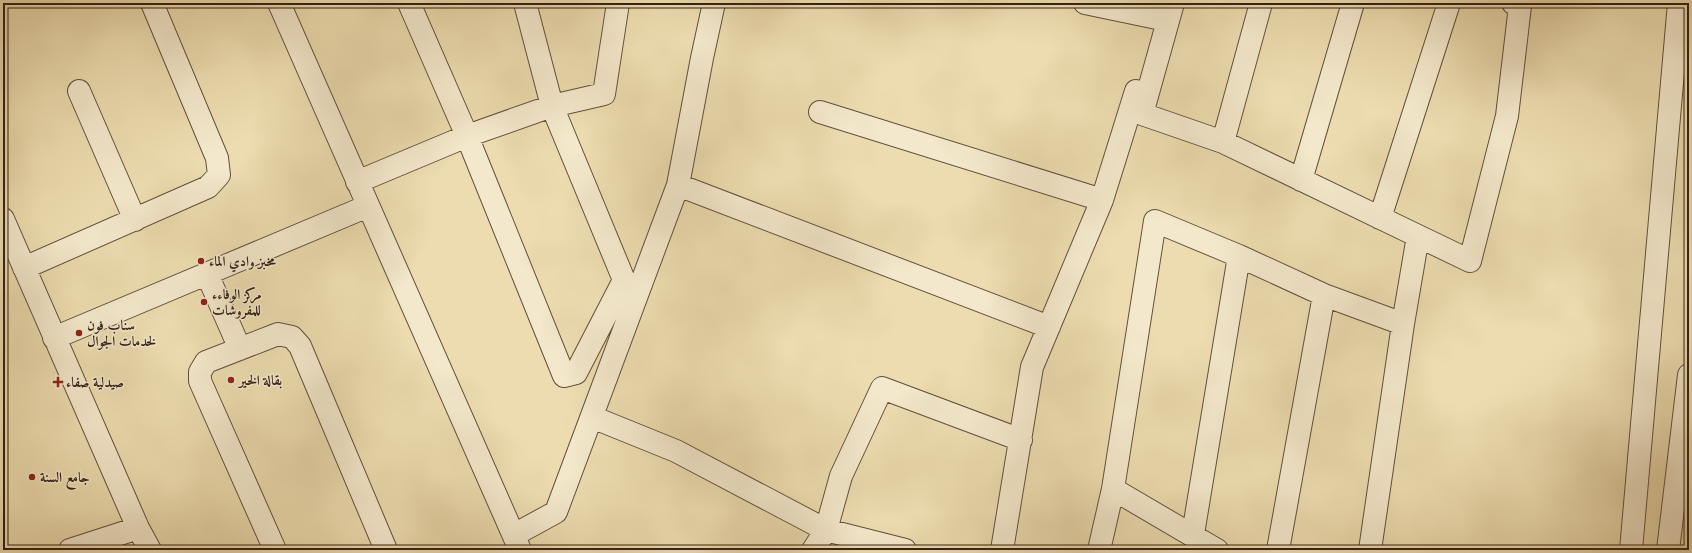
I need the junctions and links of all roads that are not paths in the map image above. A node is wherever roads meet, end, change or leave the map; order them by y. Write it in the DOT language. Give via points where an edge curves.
graph roads {
  1 [pos="152,3"];
  2 [pos="279,3"];
  3 [pos="410,3"];
  4 [pos="525,3"];
  5 [pos="618,3"];
  6 [pos="714,3"];
  7 [pos="1085,3"];
  8 [pos="1173,3"];
  9 [pos="1261,3"];
  10 [pos="1353,3"];
  11 [pos="1449,3"];
  12 [pos="1679,3"];
  13 [pos="1518,4"];
  14 [pos="1159,11"];
  15 [pos="79,91"];
  16 [pos="552,106"];
  17 [pos="820,112"];
  18 [pos="467,136"];
  19 [pos="1223,142"];
  20 [pos="1301,180"];
  21 [pos="357,182"];
  22 [pos="678,185"];
  23 [pos="1102,200"];
  24 [pos="368,206"];
  25 [pos="1380,218"];
  26 [pos="3,219"];
  27 [pos="135,220"];
  28 [pos="1418,236"];
  29 [pos="1238,256"];
  30 [pos="24,268"];
  31 [pos="207,274"];
  32 [pos="1324,295"];
  33 [pos="1403,324"];
  34 [pos="1049,328"];
  35 [pos="54,338"];
  36 [pos="240,349"];
  37 [pos="1689,375"];
  38 [pos="592,418"];
  39 [pos="1021,440"];
  40 [pos="1113,489"];
  41 [pos="138,528"];
  42 [pos="826,530"];
  43 [pos="1192,534"];
  44 [pos="517,543"];
  45 [pos="70,550"];
  46 [pos="150,550"];
  47 [pos="274,550"];
  48 [pos="386,550"];
  49 [pos="813,550"];
  50 [pos="905,550"];
  51 [pos="1002,550"];
  52 [pos="1100,550"];
  53 [pos="1217,550"];
  54 [pos="1278,550"];
  55 [pos="1370,550"];
  56 [pos="1631,550"];
  57 [pos="1668,550"];
  1 -- 27 [label="street" via="217,158 219,175 208,187"];
  2 -- 21 [label="street"];
  3 -- 18 [label="street"];
  4 -- 16 [label="street"];
  5 -- 16 [label="street" via="604,94"];
  6 -- 22 [label="street"];
  7 -- 14 [label="street"];
  8 -- 19 [label="street" via="1142,114"];
  9 -- 19 [label="street"];
  10 -- 20 [label="street"];
  11 -- 25 [label="street"];
  12 -- 56 [label="street"];
  13 -- 28 [label="street" via="1507,116 1470,261"];
  14 -- 23 [label="street"];
  15 -- 27 [label="street"];
  16 -- 18 [label="street"];
  16 -- 18 [label="street" via="624,280 576,373 564,376"];
  17 -- 23 [label="street"];
  18 -- 21 [label="street"];
  19 -- 20 [label="street"];
  20 -- 25 [label="street"];
  21 -- 24 [label="street"];
  22 -- 34 [label="street"];
  22 -- 38 [label="street"];
  23 -- 34 [label="street"];
  24 -- 31 [label="street"];
  24 -- 44 [label="street"];
  25 -- 28 [label="street"];
  26 -- 30 [label="street"];
  27 -- 30 [label="street"];
  28 -- 33 [label="street"];
  29 -- 32 [label="street"];
  29 -- 40 [label="street" via="1155,221"];
  29 -- 43 [label="street"];
  30 -- 35 [label="street"];
  31 -- 35 [label="street"];
  31 -- 36 [label="street"];
  32 -- 33 [label="street"];
  32 -- 54 [label="street"];
  33 -- 55 [label="street"];
  34 -- 39 [label="street" via="1032,367"];
  35 -- 41 [label="street"];
  36 -- 47 [label="street" via="206,362 200,372 200,381"];
  36 -- 48 [label="street" via="278,334 292,337 300,346"];
  37 -- 57 [label="street"];
  38 -- 42 [label="street" via="676,451"];
  38 -- 44 [label="street" via="556,512"];
  39 -- 42 [label="street" via="882,388 841,476"];
  39 -- 51 [label="street"];
  40 -- 43 [label="street"];
  40 -- 52 [label="street"];
  41 -- 45 [label="street"];
  41 -- 46 [label="street"];
  42 -- 49 [label="street"];
  42 -- 50 [label="street"];
  43 -- 53 [label="street"];
}
